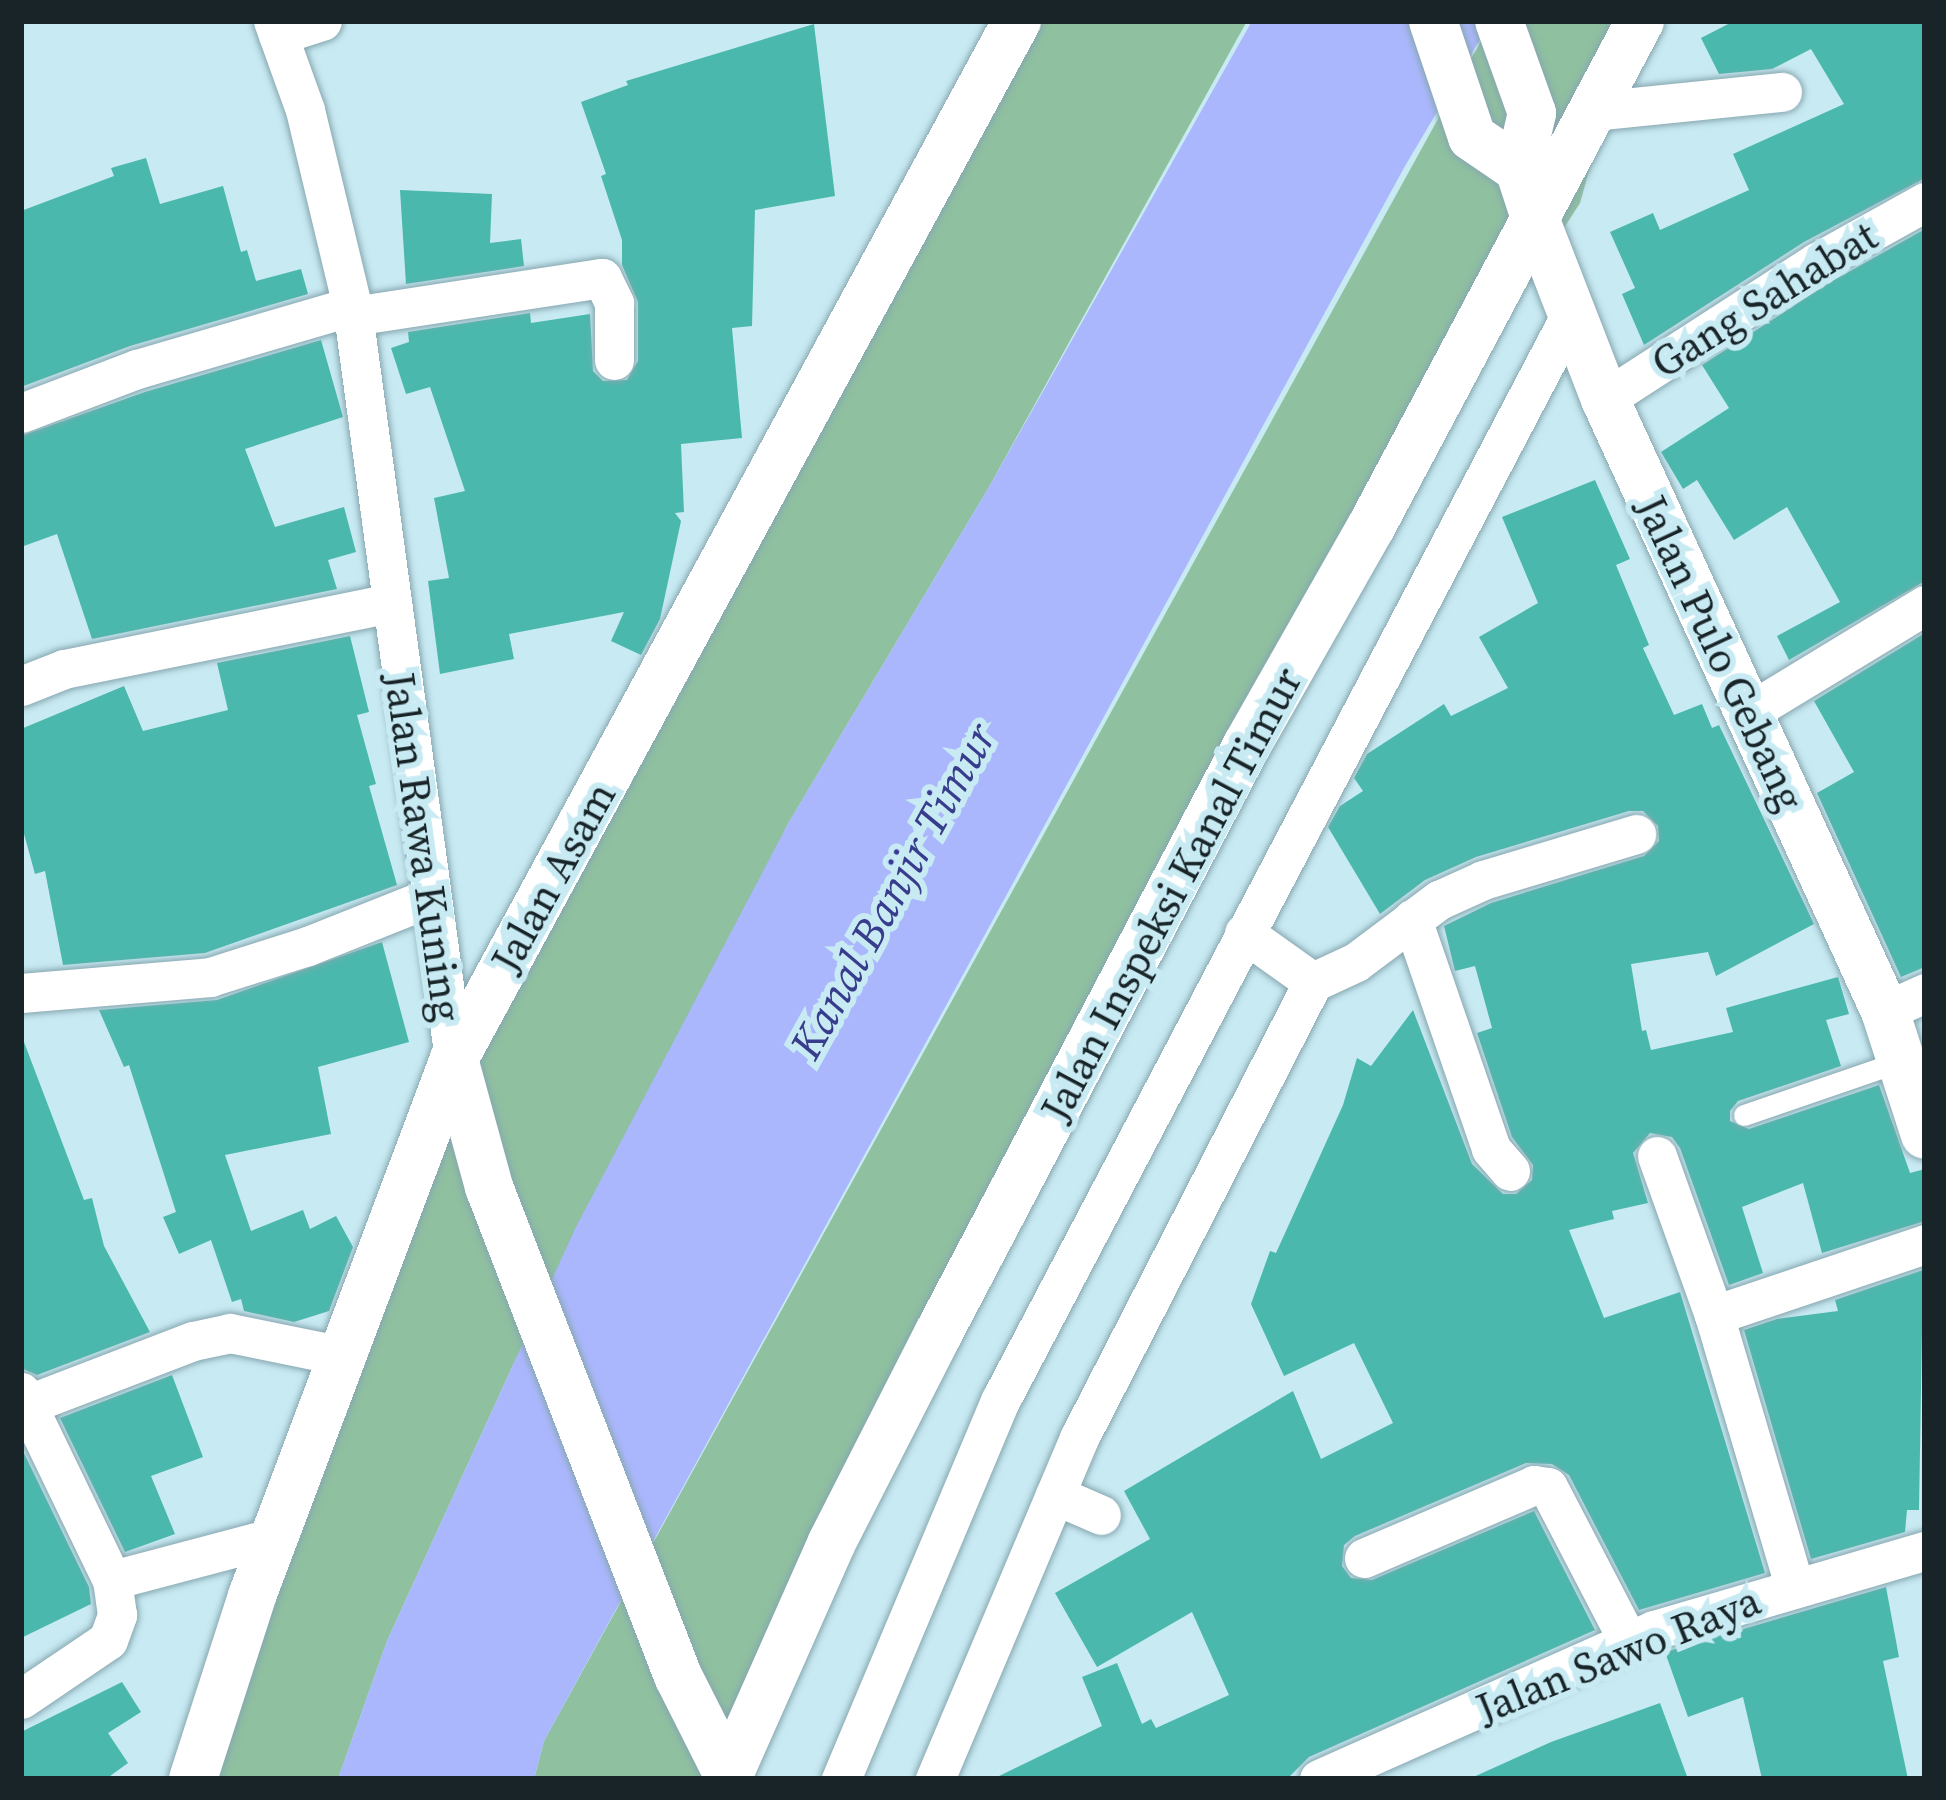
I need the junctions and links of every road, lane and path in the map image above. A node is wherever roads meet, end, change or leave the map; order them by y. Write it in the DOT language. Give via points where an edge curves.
graph roads {
  1 [pos="322,21"];
  2 [pos="1017,21"];
  3 [pos="1433,21"];
  4 [pos="1498,21"];
  5 [pos="1640,21"];
  6 [pos="275,28"];
  7 [pos="1782,92"];
  8 [pos="1594,112"];
  9 [pos="1519,169"];
  10 [pos="1925,202"];
  11 [pos="1536,220"];
  12 [pos="352,311"];
  13 [pos="1571,312"];
  14 [pos="614,360"];
  15 [pos="1605,399"];
  16 [pos="21,413"];
  17 [pos="391,603"];
  18 [pos="1925,605"];
  19 [pos="21,686"];
  20 [pos="1746,714"];
  21 [pos="1636,834"];
  22 [pos="431,897"];
  23 [pos="1412,919"];
  24 [pos="1244,933"];
  25 [pos="1313,982"];
  26 [pos="21,993"];
  27 [pos="1905,1002"];
  28 [pos="454,1059"];
  29 [pos="1904,1059"];
  30 [pos="1744,1115"];
  31 [pos="1925,1136"];
  32 [pos="1657,1156"];
  33 [pos="1510,1171"];
  34 [pos="1925,1244"];
  35 [pos="1714,1315"];
  36 [pos="344,1356"];
  37 [pos="24,1401"];
  38 [pos="1055,1495"];
  39 [pos="1101,1515"];
  40 [pos="274,1537"];
  41 [pos="1925,1551"];
  42 [pos="1364,1558"];
  43 [pos="112,1580"];
  44 [pos="1794,1585"];
  45 [pos="1628,1641"];
  46 [pos="21,1699"];
  47 [pos="728,1777"];
  48 [pos="193,1779"];
  49 [pos="841,1779"];
  50 [pos="935,1779"];
  51 [pos="1319,1779"];
  1 -- 6 [label="street"];
  2 -- 28 [label="street, Jalan Asam"];
  3 -- 9 [label="street" via="1472,137"];
  4 -- 9 [label="street" via="1532,113"];
  5 -- 8 [label="street, Jalan Inspeksi Kanal Timur"];
  6 -- 12 [label="street, Jalan Rawa Kuning" via="305,110"];
  7 -- 8 [label="street"];
  8 -- 11 [label="street, Jalan Inspeksi Kanal Timur"];
  9 -- 11 [label="street, Jalan Pulo Gebang"];
  10 -- 15 [label="street, Gang Sahabat" via="1816,262"];
  11 -- 13 [label="street, Jalan Pulo Gebang"];
  11 -- 47 [label="street, Jalan Inspeksi Kanal Timur" via="938,1334 832,1542"];
  12 -- 14 [label="street" via="602,278 614,303"];
  12 -- 16 [label="street" via="137,368"];
  12 -- 17 [label="street, Jalan Rawa Kuning"];
  13 -- 15 [label="street, Jalan Pulo Gebang"];
  13 -- 24 [label="street"];
  15 -- 20 [label="street, Jalan Pulo Gebang"];
  17 -- 19 [label="street" via="64,669"];
  17 -- 22 [label="street, Jalan Rawa Kuning"];
  18 -- 20 [label="street"];
  20 -- 27 [label="street, Jalan Pulo Gebang"];
  21 -- 23 [label="street" via="1483,880"];
  22 -- 26 [label="street" via="210,976"];
  22 -- 28 [label="street, Jalan Rawa Kuning"];
  23 -- 25 [label="street" via="1357,962"];
  23 -- 33 [label="street" via="1491,1149"];
  24 -- 25 [label="street"];
  24 -- 49 [label="street" via="1000,1401"];
  25 -- 38 [label="street"];
  27 -- 29 [label="street, Jalan Pulo Gebang"];
  28 -- 36 [label="street, Jalan Asam"];
  28 -- 47 [label="street, Jalan Rawa Kuning" via="489,1187 678,1676"];
  29 -- 30 [label="lane"];
  29 -- 31 [label="street, Jalan Pulo Gebang"];
  32 -- 35 [label="street"];
  34 -- 35 [label="street"];
  35 -- 44 [label="street"];
  36 -- 37 [label="street" via="230,1333"];
  36 -- 40 [label="street, Jalan Asam"];
  37 -- 43 [label="street"];
  38 -- 39 [label="street"];
  38 -- 50 [label="street"];
  40 -- 43 [label="street"];
  40 -- 48 [label="street, Jalan Asam"];
  41 -- 44 [label="street, Jalan Sawo Raya"];
  42 -- 45 [label="street" via="1534,1485 1548,1487"];
  43 -- 46 [label="street" via="117,1615 108,1640"];
  44 -- 45 [label="street, Jalan Sawo Raya"];
  45 -- 51 [label="street, Jalan Sawo Raya"];
}
